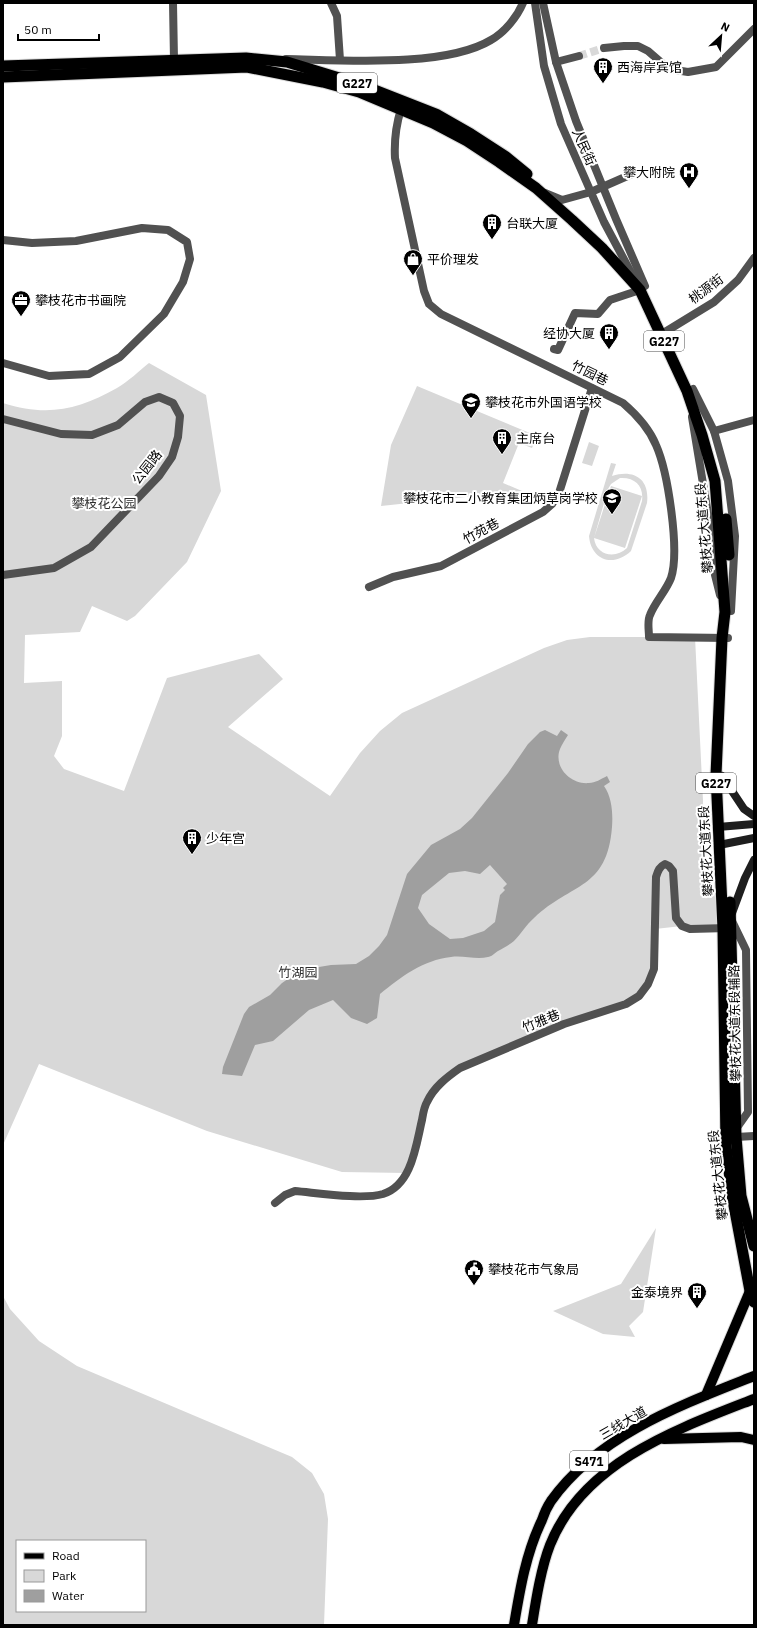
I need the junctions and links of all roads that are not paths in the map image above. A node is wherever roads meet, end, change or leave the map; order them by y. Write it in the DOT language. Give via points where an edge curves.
graph roads {
  1 [pos="173,3"];
  2 [pos="331,3"];
  3 [pos="523,3"];
  4 [pos="536,3"];
  5 [pos="543,3"];
  6 [pos="754,29"];
  7 [pos="604,48"];
  8 [pos="579,56"];
  9 [pos="246,58"];
  10 [pos="174,60"];
  11 [pos="340,60"];
  12 [pos="556,62"];
  13 [pos="3,66"];
  14 [pos="3,77"];
  15 [pos="401,109"];
  16 [pos="632,174"];
  17 [pos="603,187"];
  18 [pos="536,188"];
  19 [pos="591,192"];
  20 [pos="562,200"];
  21 [pos="3,240"];
  22 [pos="754,258"];
  23 [pos="628,268"];
  24 [pos="643,288"];
  25 [pos="665,332"];
  26 [pos="554,349"];
  27 [pos="3,362"];
  28 [pos="592,388"];
  29 [pos="690,390"];
  30 [pos="3,419"];
  31 [pos="754,420"];
  32 [pos="714,431"];
  33 [pos="3,575"];
  34 [pos="369,587"];
  35 [pos="728,611"];
  36 [pos="725,638"];
  37 [pos="722,776"];
  38 [pos="754,816"];
  39 [pos="754,824"];
  40 [pos="722,826"];
  41 [pos="754,838"];
  42 [pos="723,844"];
  43 [pos="754,860"];
  44 [pos="728,924"];
  45 [pos="736,1133"];
  46 [pos="754,1136"];
  47 [pos="276,1203"];
  48 [pos="754,1246"];
  49 [pos="750,1290"];
  50 [pos="754,1302"];
  51 [pos="754,1376"];
  52 [pos="706,1395"];
  53 [pos="754,1399"];
  54 [pos="660,1439"];
  55 [pos="754,1440"];
  56 [pos="514,1625"];
  57 [pos="532,1625"];
  1 -- 10 [label="street"];
  2 -- 11 [label="street" via="337,16"];
  3 -- 11 [label="street" via="504,30 492,40 474,48 436,57"];
  4 -- 19 [label="street, 人民街" via="544,66 561,124"];
  5 -- 12 [label="street, 人民街"];
  6 -- 7 [label="street" via="716,67 688,72 675,70 638,46"];
  8 -- 12 [label="street"];
  9 -- 10 [label="highway, G227"];
  9 -- 11 [label="street"];
  9 -- 20 [label="highway, G227" via="287,62 325,73 436,114 505,156"];
  10 -- 13 [label="highway, G227"];
  12 -- 17 [label="street, 人民街" via="576,121"];
  14 -- 15 [label="highway, G227" via="247,67 323,82 359,92"];
  15 -- 18 [label="highway, G227" via="467,141"];
  15 -- 28 [label="street, 竹园巷" via="396,129 395,158 424,291 430,304 441,314"];
  16 -- 17 [label="street"];
  17 -- 19 [label="street"];
  17 -- 24 [label="street, 人民街"];
  18 -- 20 [label="street"];
  18 -- 24 [label="highway, G227"];
  19 -- 20 [label="street"];
  19 -- 23 [label="street, 人民街"];
  20 -- 23 [label="highway, G227" via="598,234"];
  21 -- 27 [label="street" via="32,243 76,241 142,228 168,230 187,242 190,259 183,282 164,314 120,357 89,374 49,376"];
  22 -- 25 [label="street, 桃源街" via="738,280 714,302"];
  23 -- 24 [label="highway, G227"];
  24 -- 25 [label="highway, 攀枝花大道东段 / G227"];
  24 -- 26 [label="street" via="610,300 598,314 575,313 558,350"];
  24 -- 29 [label="highway, 攀枝花大道东段 / G227"];
  25 -- 29 [label="highway, 攀枝花大道东段 / G227"];
  28 -- 34 [label="street, 竹苑巷" via="564,479 552,504 543,512 440,566 393,577"];
  28 -- 36 [label="street, 竹园巷" via="623,402 643,421 656,445 665,477 671,510 674,561 670,578 649,616 649,637"];
  29 -- 32 [label="street, G227"];
  29 -- 35 [label="highway, 攀枝花大道东段 / G227" via="715,482"];
  30 -- 33 [label="street, 公园路" via="61,434 92,435 118,425 145,402 159,397 172,403 180,416 178,437 172,457 159,476 91,547 54,568"];
  31 -- 32 [label="street"];
  32 -- 35 [label="street, G227" via="728,481 735,536"];
  35 -- 36 [label="highway, 攀枝花大道东段 / G227"];
  36 -- 37 [label="highway, 攀枝花大道东段 / G227"];
  36 -- 40 [label="highway, 攀枝花大道东段 / G227" via="716,775"];
  37 -- 38 [label="main road" via="744,809"];
  37 -- 40 [label="highway, 攀枝花大道东段 / G227"];
  39 -- 40 [label="main road"];
  40 -- 42 [label="highway, 攀枝花大道东段 / G227"];
  41 -- 42 [label="main road"];
  42 -- 44 [label="highway, 攀枝花大道东段 / G227"];
  43 -- 44 [label="main road"];
  44 -- 45 [label="highway, 攀枝花大道东段 / G227"];
  44 -- 47 [label="street, 竹雅巷" via="690,929 682,926 676,918 673,871 665,864 661,866 656,877 654,968 648,984 639,996 626,1004 564,1024 460,1068 447,1077 435,1088 426,1103 413,1158 396,1187 383,1194 364,1196 295,1191"];
  44 -- 49 [label="highway, 攀枝花大道东段 / G227" via="726,1146 732,1195"];
  45 -- 46 [label="street"];
  45 -- 48 [label="highway, 攀枝花大道东段 / G227" via="741,1196"];
  49 -- 50 [label="highway, 攀枝花大道东段 / G227"];
  49 -- 52 [label="main road"];
  51 -- 52 [label="main road, 三线大道 / S471"];
  52 -- 56 [label="main road, 三线大道 / S471" via="649,1422 607,1446 577,1471 550,1502 533,1538 520,1585"];
  53 -- 54 [label="main road, S471"];
  54 -- 55 [label="main road" via="741,1437"];
  54 -- 57 [label="main road, S471" via="619,1462 591,1484 567,1512 550,1545"];
}
